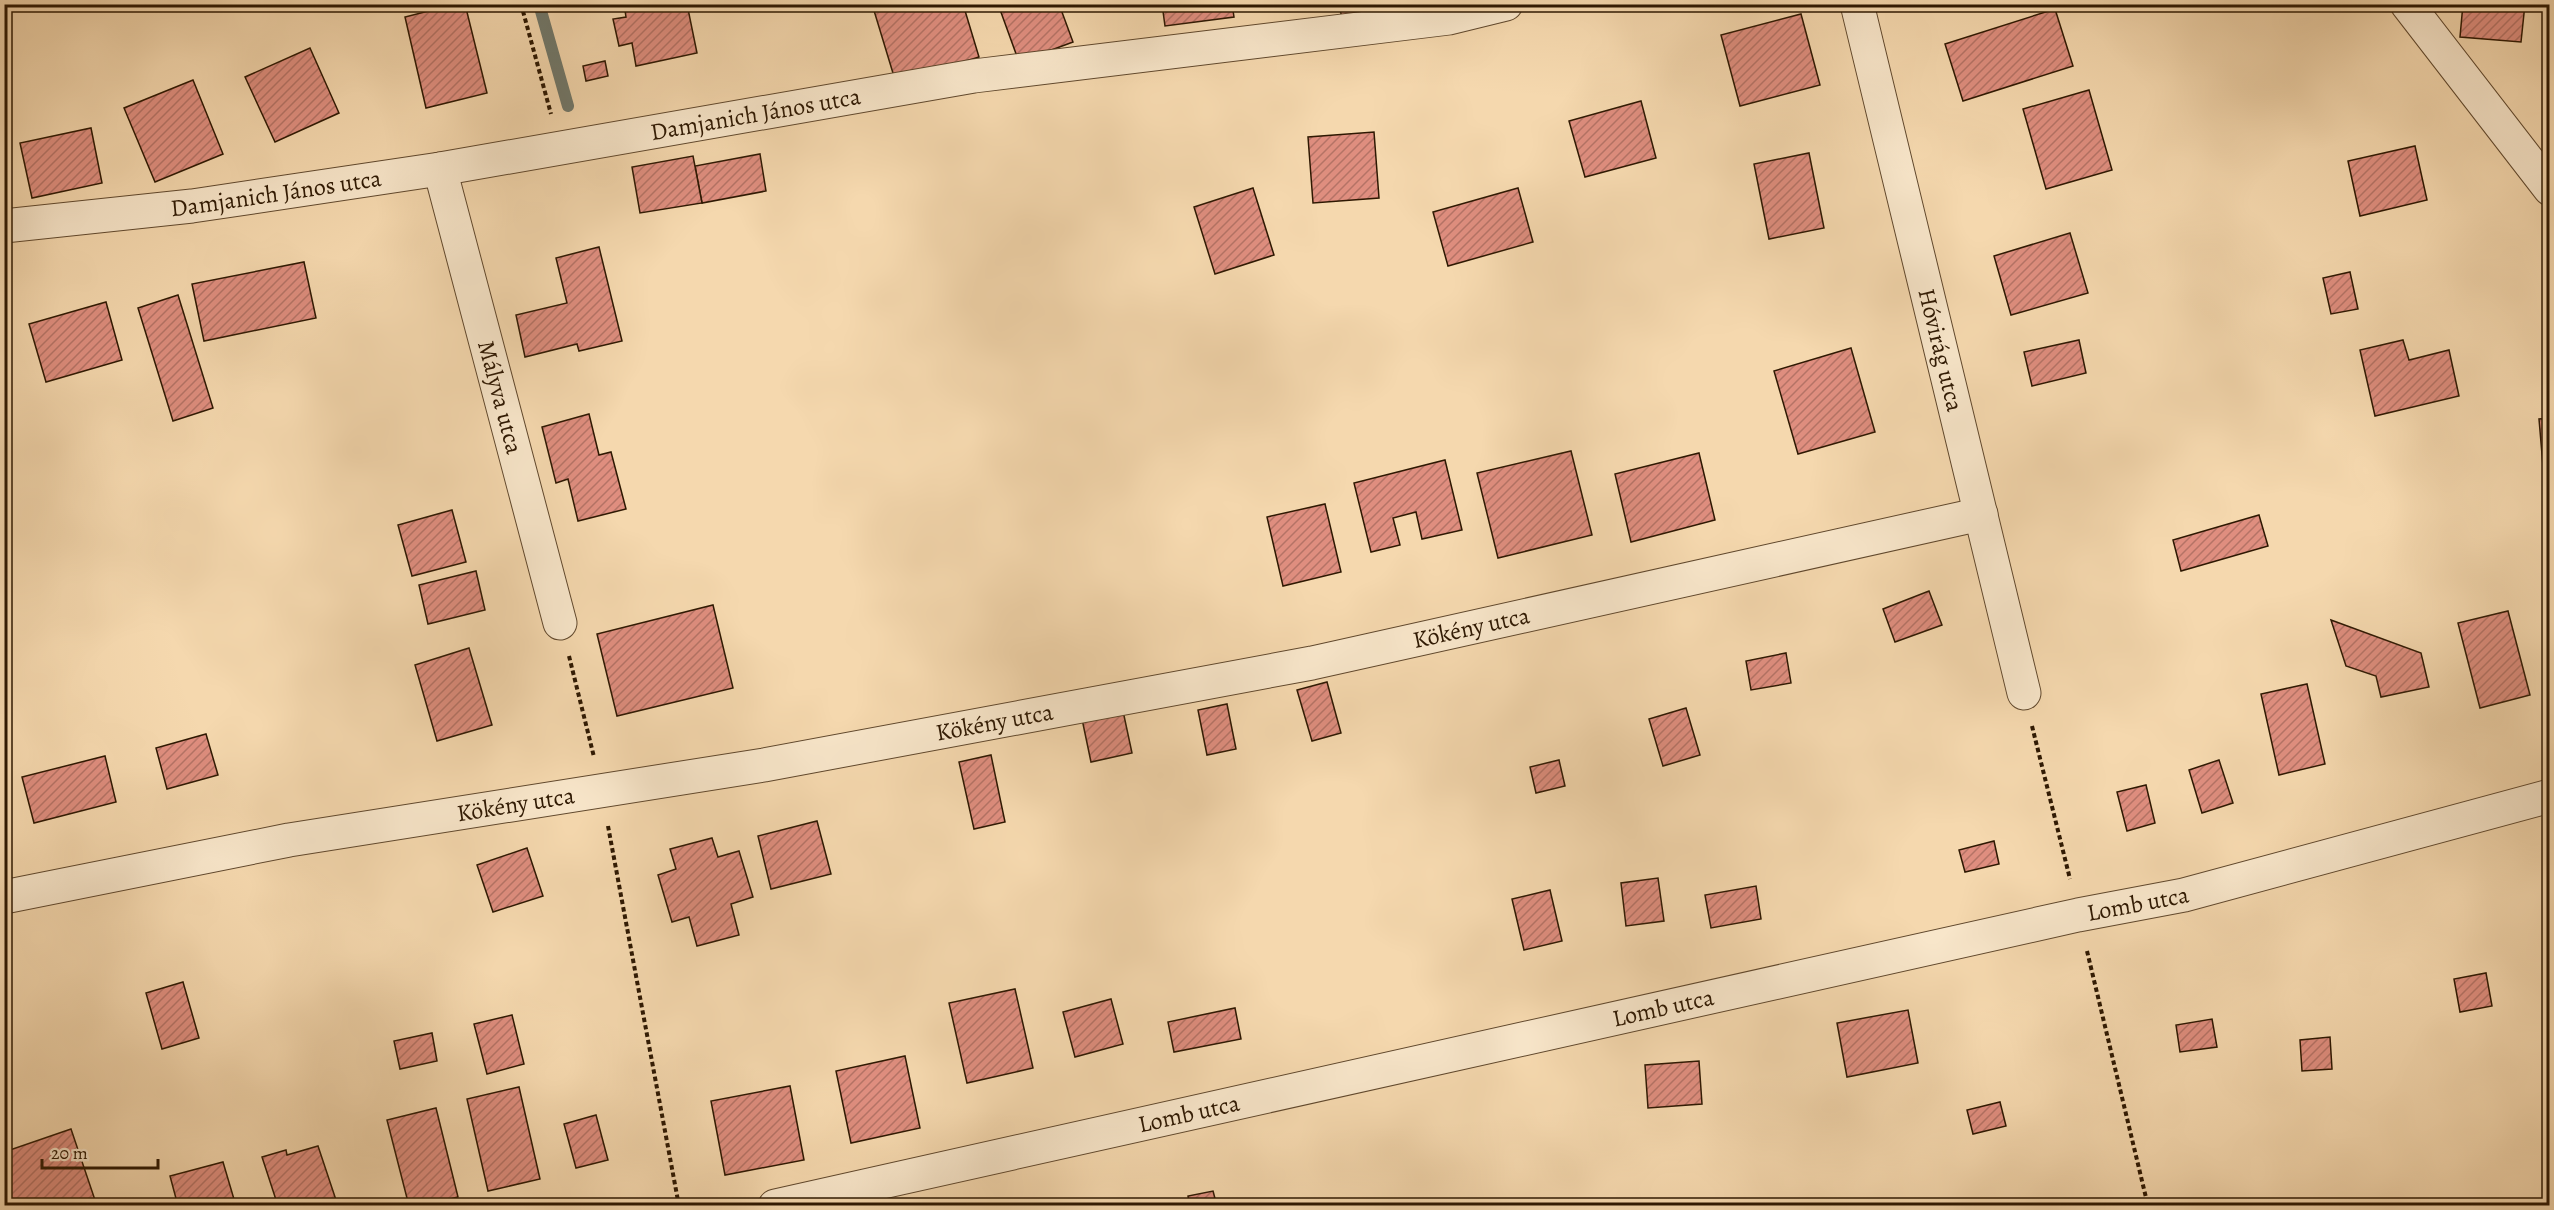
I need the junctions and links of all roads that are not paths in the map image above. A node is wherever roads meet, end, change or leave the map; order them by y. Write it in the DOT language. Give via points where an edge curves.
graph roads {
  1 [pos="1506,4"];
  2 [pos="1857,4"];
  3 [pos="2407,4"];
  4 [pos="440,169"];
  5 [pos="2550,189"];
  6 [pos="4,226"];
  7 [pos="1981,514"];
  8 [pos="560,623"];
  9 [pos="2024,693"];
  10 [pos="2550,796"];
  11 [pos="4,897"];
  12 [pos="775,1206"];
  1 -- 4 [label="street, Damjanich János utca" via="1449,18 974,76"];
  2 -- 7 [label="street, Hóvirág utca"];
  3 -- 5 [label="street"];
  4 -- 6 [label="street, Damjanich János utca" via="192,206"];
  4 -- 8 [label="street, Mályva utca"];
  7 -- 9 [label="street, Hóvirág utca"];
  7 -- 11 [label="street, Kökény utca" via="1312,663 775,763 289,840"];
  10 -- 12 [label="street, Lomb utca" via="2184,895 2078,915"];
}
